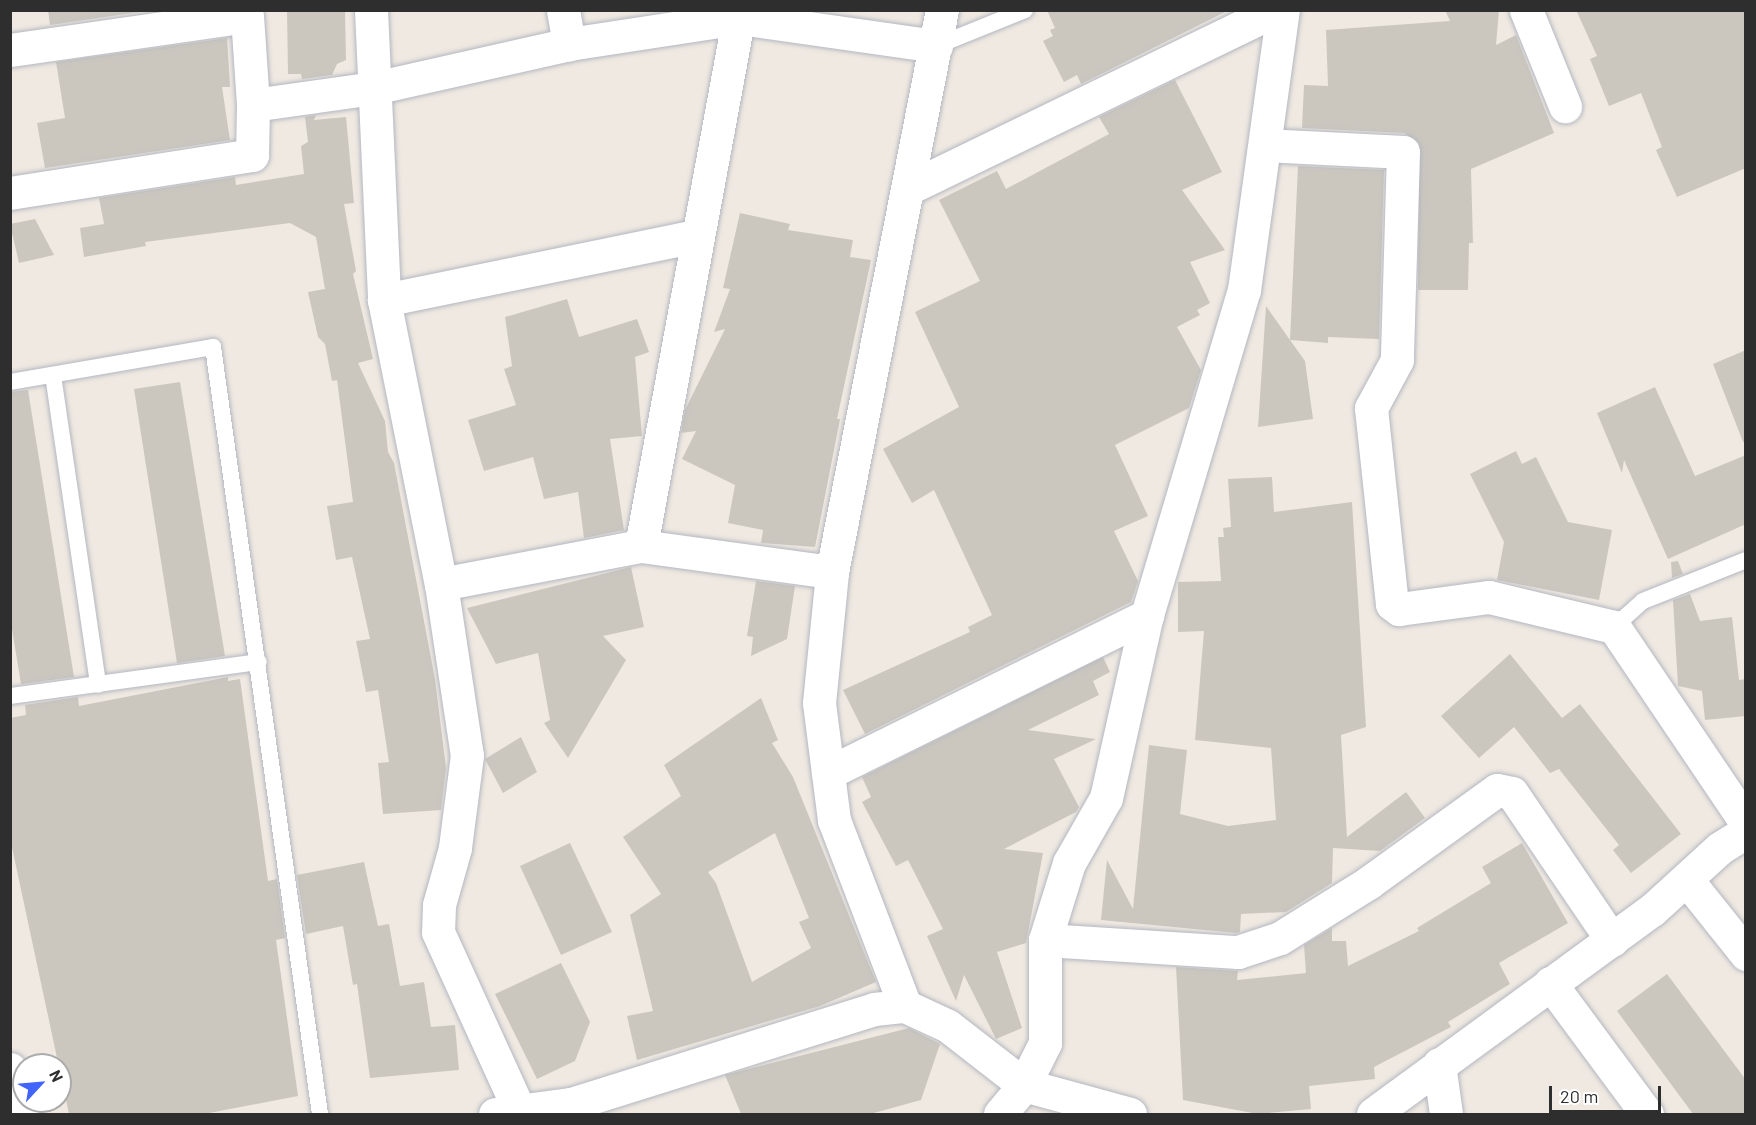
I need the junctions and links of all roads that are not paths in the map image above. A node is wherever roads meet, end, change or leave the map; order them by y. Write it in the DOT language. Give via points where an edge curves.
graph roads {
  1 [pos="371,10"];
  2 [pos="563,10"];
  3 [pos="942,10"];
  4 [pos="1025,10"];
  5 [pos="1276,10"];
  6 [pos="1283,10"];
  7 [pos="1526,10"];
  8 [pos="740,14"];
  9 [pos="570,44"];
  10 [pos="936,46"];
  11 [pos="10,50"];
  12 [pos="374,88"];
  13 [pos="253,105"];
  14 [pos="1565,106"];
  15 [pos="1265,144"];
  16 [pos="909,188"];
  17 [pos="10,193"];
  18 [pos="696,236"];
  19 [pos="384,300"];
  20 [pos="53,375"];
  21 [pos="10,382"];
  22 [pos="641,546"];
  23 [pos="1746,560"];
  24 [pos="832,572"];
  25 [pos="441,584"];
  26 [pos="1147,615"];
  27 [pos="1614,627"];
  28 [pos="259,662"];
  29 [pos="98,685"];
  30 [pos="10,696"];
  31 [pos="828,773"];
  32 [pos="1746,823"];
  33 [pos="1746,832"];
  34 [pos="1687,880"];
  35 [pos="1045,940"];
  36 [pos="1612,940"];
  37 [pos="1746,954"];
  38 [pos="1550,983"];
  39 [pos="905,1006"];
  40 [pos="1439,1064"];
  41 [pos="1024,1085"];
  42 [pos="512,1113"];
  43 [pos="320,1114"];
  44 [pos="1000,1114"];
  45 [pos="1130,1114"];
  46 [pos="1373,1114"];
  47 [pos="1446,1114"];
  48 [pos="1647,1114"];
  1 -- 12 [label="street"];
  2 -- 9 [label="street"];
  3 -- 10 [label="street"];
  4 -- 10 [label="lane"];
  5 -- 16 [label="street"];
  6 -- 15 [label="street"];
  7 -- 14 [label="street"];
  8 -- 9 [label="street"];
  8 -- 10 [label="street"];
  8 -- 18 [label="street"];
  9 -- 12 [label="street"];
  10 -- 16 [label="street"];
  11 -- 13 [label="street" via="247,16"];
  12 -- 13 [label="street"];
  12 -- 19 [label="street"];
  13 -- 17 [label="street" via="252,155"];
  15 -- 26 [label="street" via="1244,290"];
  15 -- 27 [label="street" via="1403,152 1397,360 1371,408 1392,604 1399,609 1489,597"];
  16 -- 24 [label="street"];
  18 -- 19 [label="street"];
  18 -- 22 [label="street"];
  19 -- 25 [label="street"];
  20 -- 21 [label="lane"];
  20 -- 28 [label="lane" via="213,348"];
  20 -- 29 [label="lane"];
  22 -- 24 [label="street"];
  22 -- 25 [label="street"];
  23 -- 27 [label="lane" via="1643,601"];
  24 -- 31 [label="street" via="819,703"];
  25 -- 42 [label="street" via="467,755 455,848 439,905 438,932"];
  26 -- 31 [label="street"];
  26 -- 35 [label="street" via="1106,798 1069,863"];
  27 -- 32 [label="street"];
  28 -- 29 [label="lane"];
  28 -- 43 [label="lane" via="257,676"];
  29 -- 30 [label="lane"];
  31 -- 39 [label="street" via="834,820"];
  33 -- 34 [label="street" via="1720,848"];
  34 -- 36 [label="street"];
  34 -- 37 [label="street"];
  35 -- 36 [label="street" via="1238,952 1280,938 1368,883 1497,790 1512,793"];
  35 -- 41 [label="street" via="1045,1043"];
  36 -- 38 [label="street"];
  38 -- 40 [label="street"];
  38 -- 48 [label="street"];
  39 -- 41 [label="street" via="948,1026"];
  39 -- 42 [label="street" via="874,1009 571,1104"];
  40 -- 46 [label="street"];
  40 -- 47 [label="street"];
  41 -- 44 [label="street"];
  41 -- 45 [label="street"];
}
